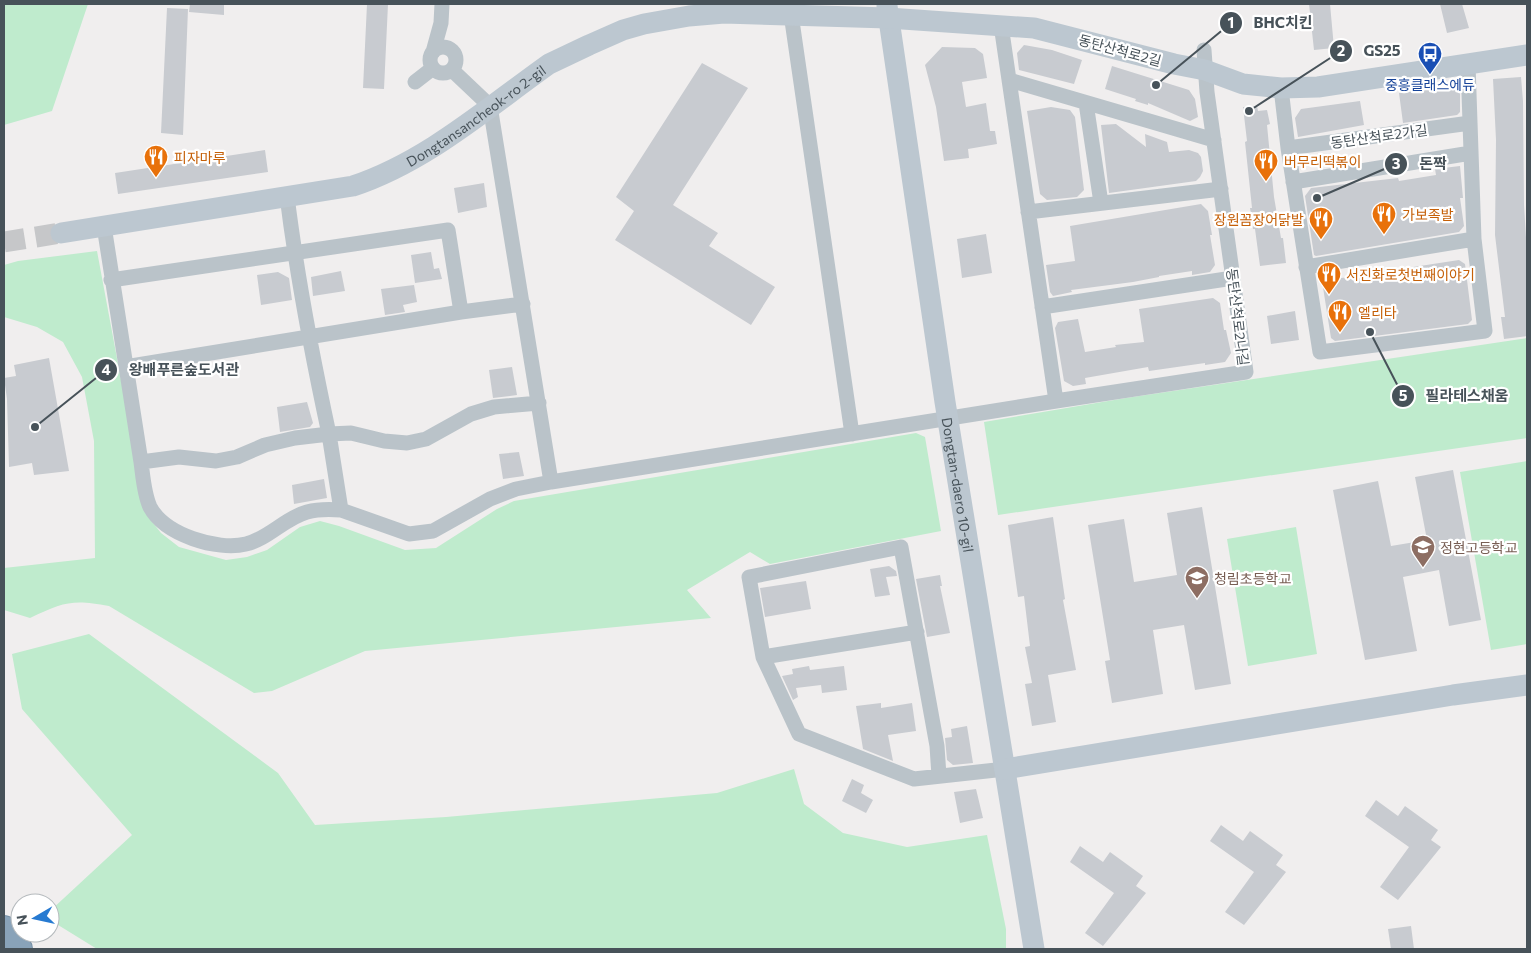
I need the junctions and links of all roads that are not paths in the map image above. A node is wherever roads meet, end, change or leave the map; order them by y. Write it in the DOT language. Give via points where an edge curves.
graph roads {
  1 [pos="442,4"];
  2 [pos="887,11"];
  3 [pos="791,14"];
  4 [pos="441,23"];
  5 [pos="1001,25"];
  6 [pos="449,48"];
  7 [pos="433,52"];
  8 [pos="1527,55"];
  9 [pos="1204,60"];
  10 [pos="1468,64"];
  11 [pos="433,68"];
  12 [pos="452,70"];
  13 [pos="1009,80"];
  14 [pos="415,82"];
  15 [pos="1281,88"];
  16 [pos="1086,103"];
  17 [pos="490,106"];
  18 [pos="1470,123"];
  19 [pos="1214,140"];
  20 [pos="1288,148"];
  21 [pos="1471,153"];
  22 [pos="1293,182"];
  23 [pos="1221,188"];
  24 [pos="286,196"];
  25 [pos="1101,203"];
  26 [pos="1028,212"];
  27 [pos="104,226"];
  28 [pos="61,233"];
  29 [pos="1474,239"];
  30 [pos="293,252"];
  31 [pos="1306,267"];
  32 [pos="1233,278"];
  33 [pos="112,280"];
  34 [pos="523,304"];
  35 [pos="1042,307"];
  36 [pos="461,312"];
  37 [pos="308,338"];
  38 [pos="125,367"];
  39 [pos="1056,400"];
  40 [pos="539,403"];
  41 [pos="956,417"];
  42 [pos="329,434"];
  43 [pos="852,434"];
  44 [pos="141,462"];
  45 [pos="551,482"];
  46 [pos="341,510"];
  47 [pos="917,632"];
  48 [pos="763,657"];
  49 [pos="1527,685"];
  50 [pos="1005,769"];
  51 [pos="939,776"];
  52 [pos="4,930"];
  53 [pos="18,949"];
  54 [pos="1034,949"];
  1 -- 4 [label="street"];
  2 -- 3 [label="street, Dongtansancheok-ro 2-gil"];
  2 -- 5 [label="street, 동탄산척로2길" via="927,22"];
  2 -- 41 [label="street, Dongtan-daero 10-gil"];
  3 -- 17 [label="street, Dongtansancheok-ro 2-gil" via="689,16 622,30 549,64"];
  3 -- 43 [label="street"];
  4 -- 6 [label="street"];
  4 -- 7 [label="street"];
  5 -- 9 [label="street, 동탄산척로2길" via="1034,28 1174,64"];
  5 -- 13 [label="street"];
  6 -- 7 [label="street" via="441,47"];
  6 -- 12 [label="street" via="456,58"];
  7 -- 11 [label="street" via="430,60"];
  8 -- 10 [label="street, 동탄산척로2길"];
  9 -- 15 [label="street, 동탄산척로2길" via="1243,84"];
  9 -- 19 [label="street, 동탄산척로2나길"];
  10 -- 15 [label="street, 동탄산척로2길" via="1318,87"];
  10 -- 18 [label="street"];
  11 -- 12 [label="street" via="440,73"];
  11 -- 14 [label="street"];
  12 -- 17 [label="street"];
  13 -- 16 [label="street"];
  13 -- 26 [label="street"];
  15 -- 20 [label="street"];
  16 -- 19 [label="street"];
  16 -- 25 [label="street"];
  17 -- 24 [label="street, Dongtansancheok-ro 2-gil" via="442,142 373,180"];
  17 -- 34 [label="street"];
  18 -- 20 [label="street, 동탄산척로2가길"];
  18 -- 21 [label="street"];
  19 -- 23 [label="street, 동탄산척로2나길"];
  20 -- 22 [label="street"];
  21 -- 22 [label="street"];
  21 -- 29 [label="street"];
  22 -- 31 [label="street"];
  23 -- 25 [label="street"];
  23 -- 32 [label="street, 동탄산척로2나길"];
  24 -- 27 [label="street, Dongtansancheok-ro 2-gil"];
  24 -- 30 [label="street"];
  25 -- 26 [label="street"];
  26 -- 35 [label="street"];
  27 -- 28 [label="street, Dongtansancheok-ro 2-gil"];
  27 -- 33 [label="street"];
  29 -- 31 [label="street"];
  29 -- 31 [label="street" via="1485,330 1320,352"];
  30 -- 33 [label="street"];
  30 -- 36 [label="street" via="448,230"];
  30 -- 37 [label="street"];
  32 -- 35 [label="street"];
  32 -- 39 [label="street, 동탄산척로2나길" via="1246,372"];
  33 -- 38 [label="street"];
  34 -- 36 [label="street"];
  34 -- 40 [label="street"];
  35 -- 39 [label="street"];
  36 -- 37 [label="street"];
  37 -- 38 [label="street"];
  37 -- 42 [label="street"];
  38 -- 44 [label="street"];
  39 -- 41 [label="street, 동탄산척로2나길"];
  40 -- 42 [label="street" via="494,407 452,423 426,438 407,443 351,433"];
  40 -- 45 [label="street"];
  41 -- 43 [label="street, 동탄산척로2나길"];
  41 -- 50 [label="street, Dongtan-daero 10-gil"];
  42 -- 44 [label="street" via="265,445 237,457 216,461 179,457"];
  42 -- 46 [label="street"];
  43 -- 45 [label="street, 동탄산척로2나길"];
  44 -- 46 [label="street" via="151,508 166,525 190,538 224,547 247,544 266,536 306,512"];
  45 -- 46 [label="street, 동탄산척로2나길" via="516,489 490,499 433,531 409,534"];
  47 -- 48 [label="street"];
  47 -- 48 [label="street" via="901,547 749,577"];
  47 -- 51 [label="street" via="937,746"];
  48 -- 51 [label="street" via="799,734 914,779"];
  49 -- 50 [label="street"];
  50 -- 51 [label="street"];
  50 -- 54 [label="street, Dongtan-daero 10-gil"];
  52 -- 53 [label="highway"];
}
